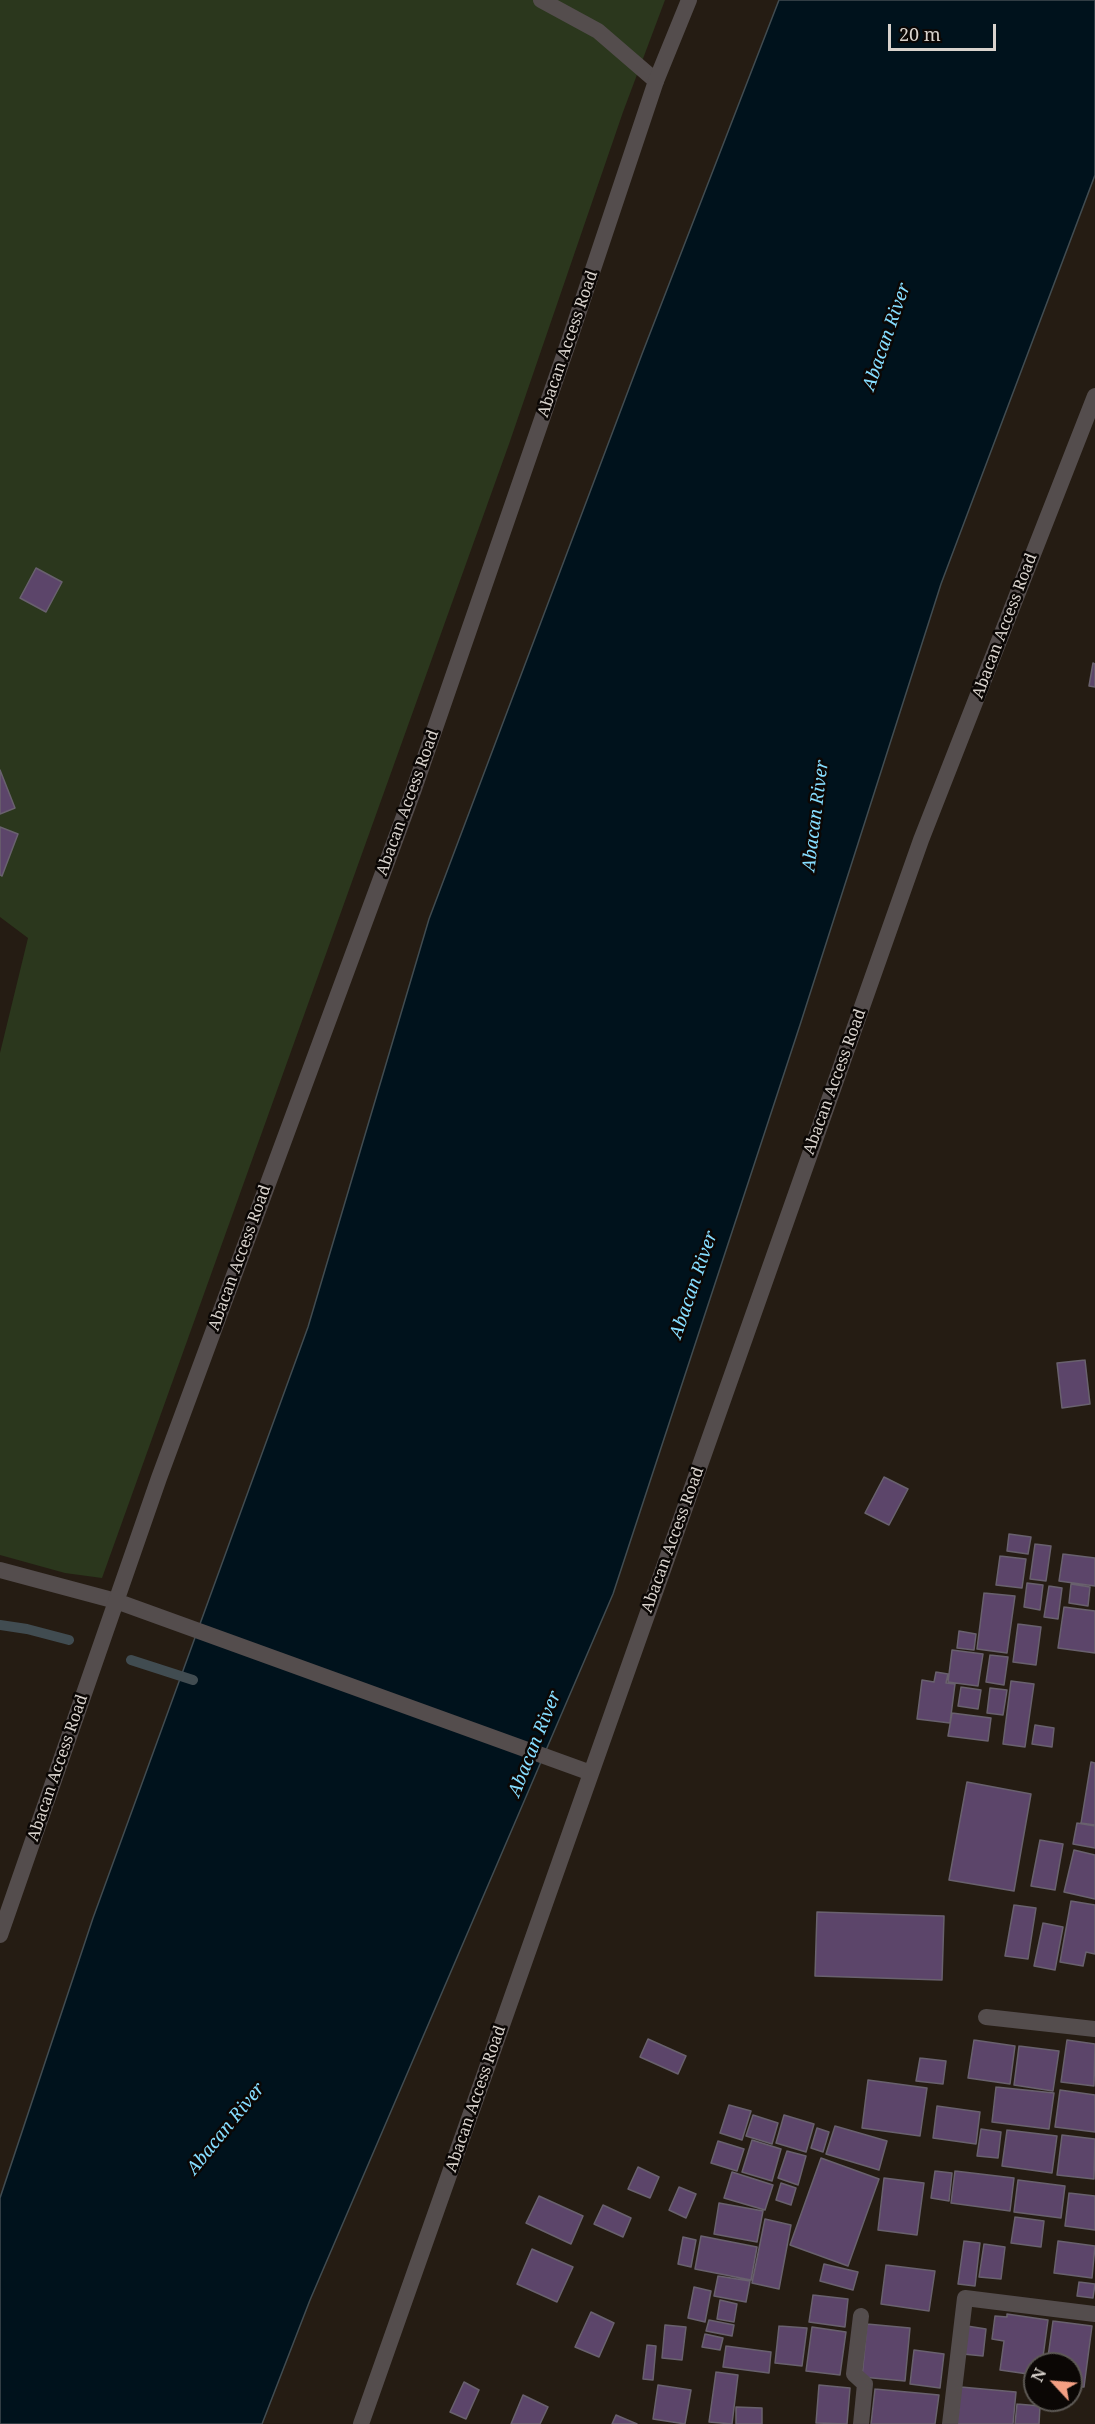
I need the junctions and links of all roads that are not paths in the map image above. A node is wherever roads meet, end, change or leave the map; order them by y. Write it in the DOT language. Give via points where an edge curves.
graph roads {
  1 [pos="541,0"];
  2 [pos="689,0"];
  3 [pos="656,81"];
  4 [pos="1095,396"];
  5 [pos="0,1570"];
  6 [pos="116,1601"];
  7 [pos="591,1773"];
  8 [pos="0,1935"];
  9 [pos="986,2017"];
  10 [pos="1095,2029"];
  11 [pos="1095,2314"];
  12 [pos="861,2316"];
  13 [pos="361,2424"];
  14 [pos="861,2424"];
  15 [pos="950,2424"];
  1 -- 3 [label="street" via="598,31"];
  2 -- 3 [label="street, Abacan Access Road"];
  3 -- 6 [label="street, Abacan Access Road" via="414,789"];
  4 -- 7 [label="street, Abacan Access Road" via="921,840"];
  5 -- 6 [label="street"];
  6 -- 7 [label="street"];
  6 -- 8 [label="street, Abacan Access Road"];
  7 -- 13 [label="street, Abacan Access Road"];
  9 -- 10 [label="street"];
  11 -- 15 [label="street" via="965,2298"];
  12 -- 14 [label="street" via="854,2374 865,2384"];
}
